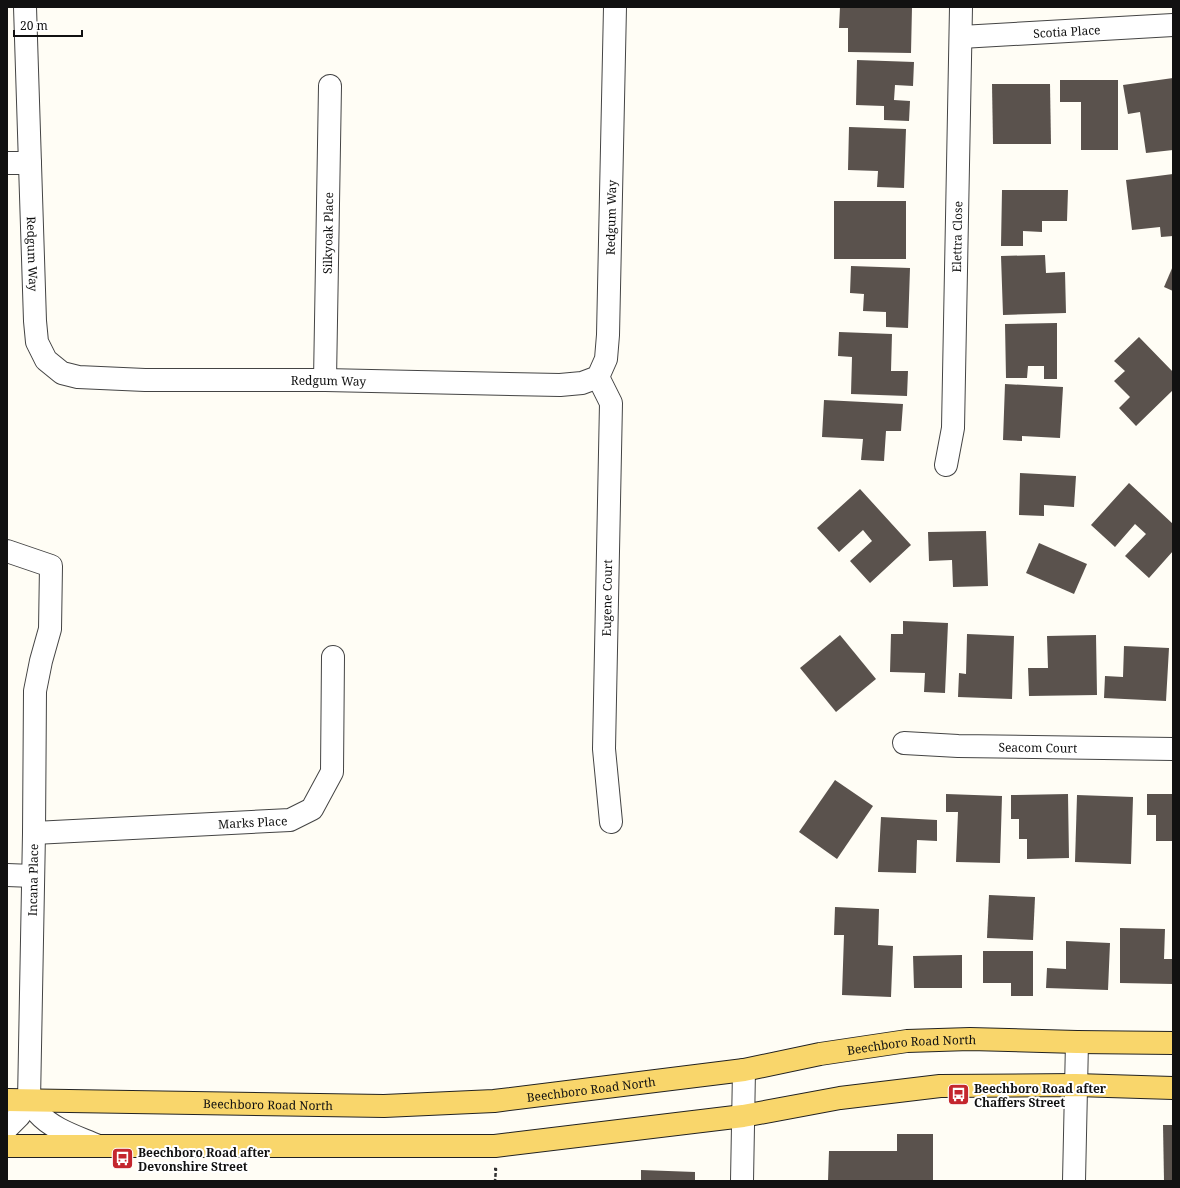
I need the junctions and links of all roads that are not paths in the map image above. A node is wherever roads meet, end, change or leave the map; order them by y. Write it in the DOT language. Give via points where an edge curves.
graph roads {
  1 [pos="25,7"];
  2 [pos="615,7"];
  3 [pos="961,7"];
  4 [pos="1173,25"];
  5 [pos="961,37"];
  6 [pos="330,86"];
  7 [pos="7,163"];
  8 [pos="30,163"];
  9 [pos="598,377"];
  10 [pos="326,380"];
  11 [pos="946,465"];
  12 [pos="7,551"];
  13 [pos="333,657"];
  14 [pos="904,743"];
  15 [pos="1173,749"];
  16 [pos="611,822"];
  17 [pos="34,833"];
  18 [pos="7,875"];
  19 [pos="33,876"];
  20 [pos="1077,1042"];
  21 [pos="1173,1043"];
  22 [pos="744,1070"];
  23 [pos="1076,1086"];
  24 [pos="1173,1088"];
  25 [pos="7,1100"];
  26 [pos="29,1100"];
  27 [pos="743,1116"];
  28 [pos="7,1128"];
  29 [pos="7,1146"];
  30 [pos="98,1146"];
  31 [pos="742,1181"];
  32 [pos="1074,1181"];
  1 -- 8 [label="street, Redgum Way"];
  2 -- 9 [label="street, Redgum Way" via="608,336 606,359"];
  3 -- 5 [label="street, Elettra Close"];
  4 -- 5 [label="street, Scotia Place"];
  5 -- 11 [label="street, Elettra Close" via="953,428"];
  6 -- 10 [label="street, Silkyoak Place"];
  7 -- 8 [label="street"];
  8 -- 10 [label="street, Redgum Way" via="37,342 46,360 62,373 78,377 146,380"];
  9 -- 10 [label="street, Redgum Way" via="582,383 560,385"];
  9 -- 16 [label="street, Eugene Court" via="611,403 604,749"];
  12 -- 17 [label="street, Incana Place" via="51,566 50,629 35,691"];
  13 -- 17 [label="street, Marks Place" via="332,772 312,809 290,820"];
  14 -- 15 [label="street, Seacom Court"];
  17 -- 19 [label="street, Incana Place"];
  18 -- 19 [label="street"];
  19 -- 26 [label="street, Incana Place"];
  20 -- 21 [label="main road, Beechboro Road North"];
  20 -- 22 [label="main road, Beechboro Road North" via="970,1039 907,1041 820,1054"];
  20 -- 23 [label="street"];
  22 -- 26 [label="main road, Beechboro Road North" via="494,1101 384,1106"];
  22 -- 27 [label="street"];
  23 -- 24 [label="main road"];
  23 -- 27 [label="main road" via="940,1086 840,1098"];
  23 -- 32 [label="street"];
  25 -- 26 [label="main road, Beechboro Road North"];
  26 -- 28 [label="street" via="19,1116"];
  26 -- 30 [label="street" via="38,1113 49,1122"];
  27 -- 30 [label="main road" via="495,1146"];
  27 -- 31 [label="street"];
  29 -- 30 [label="main road"];
}
